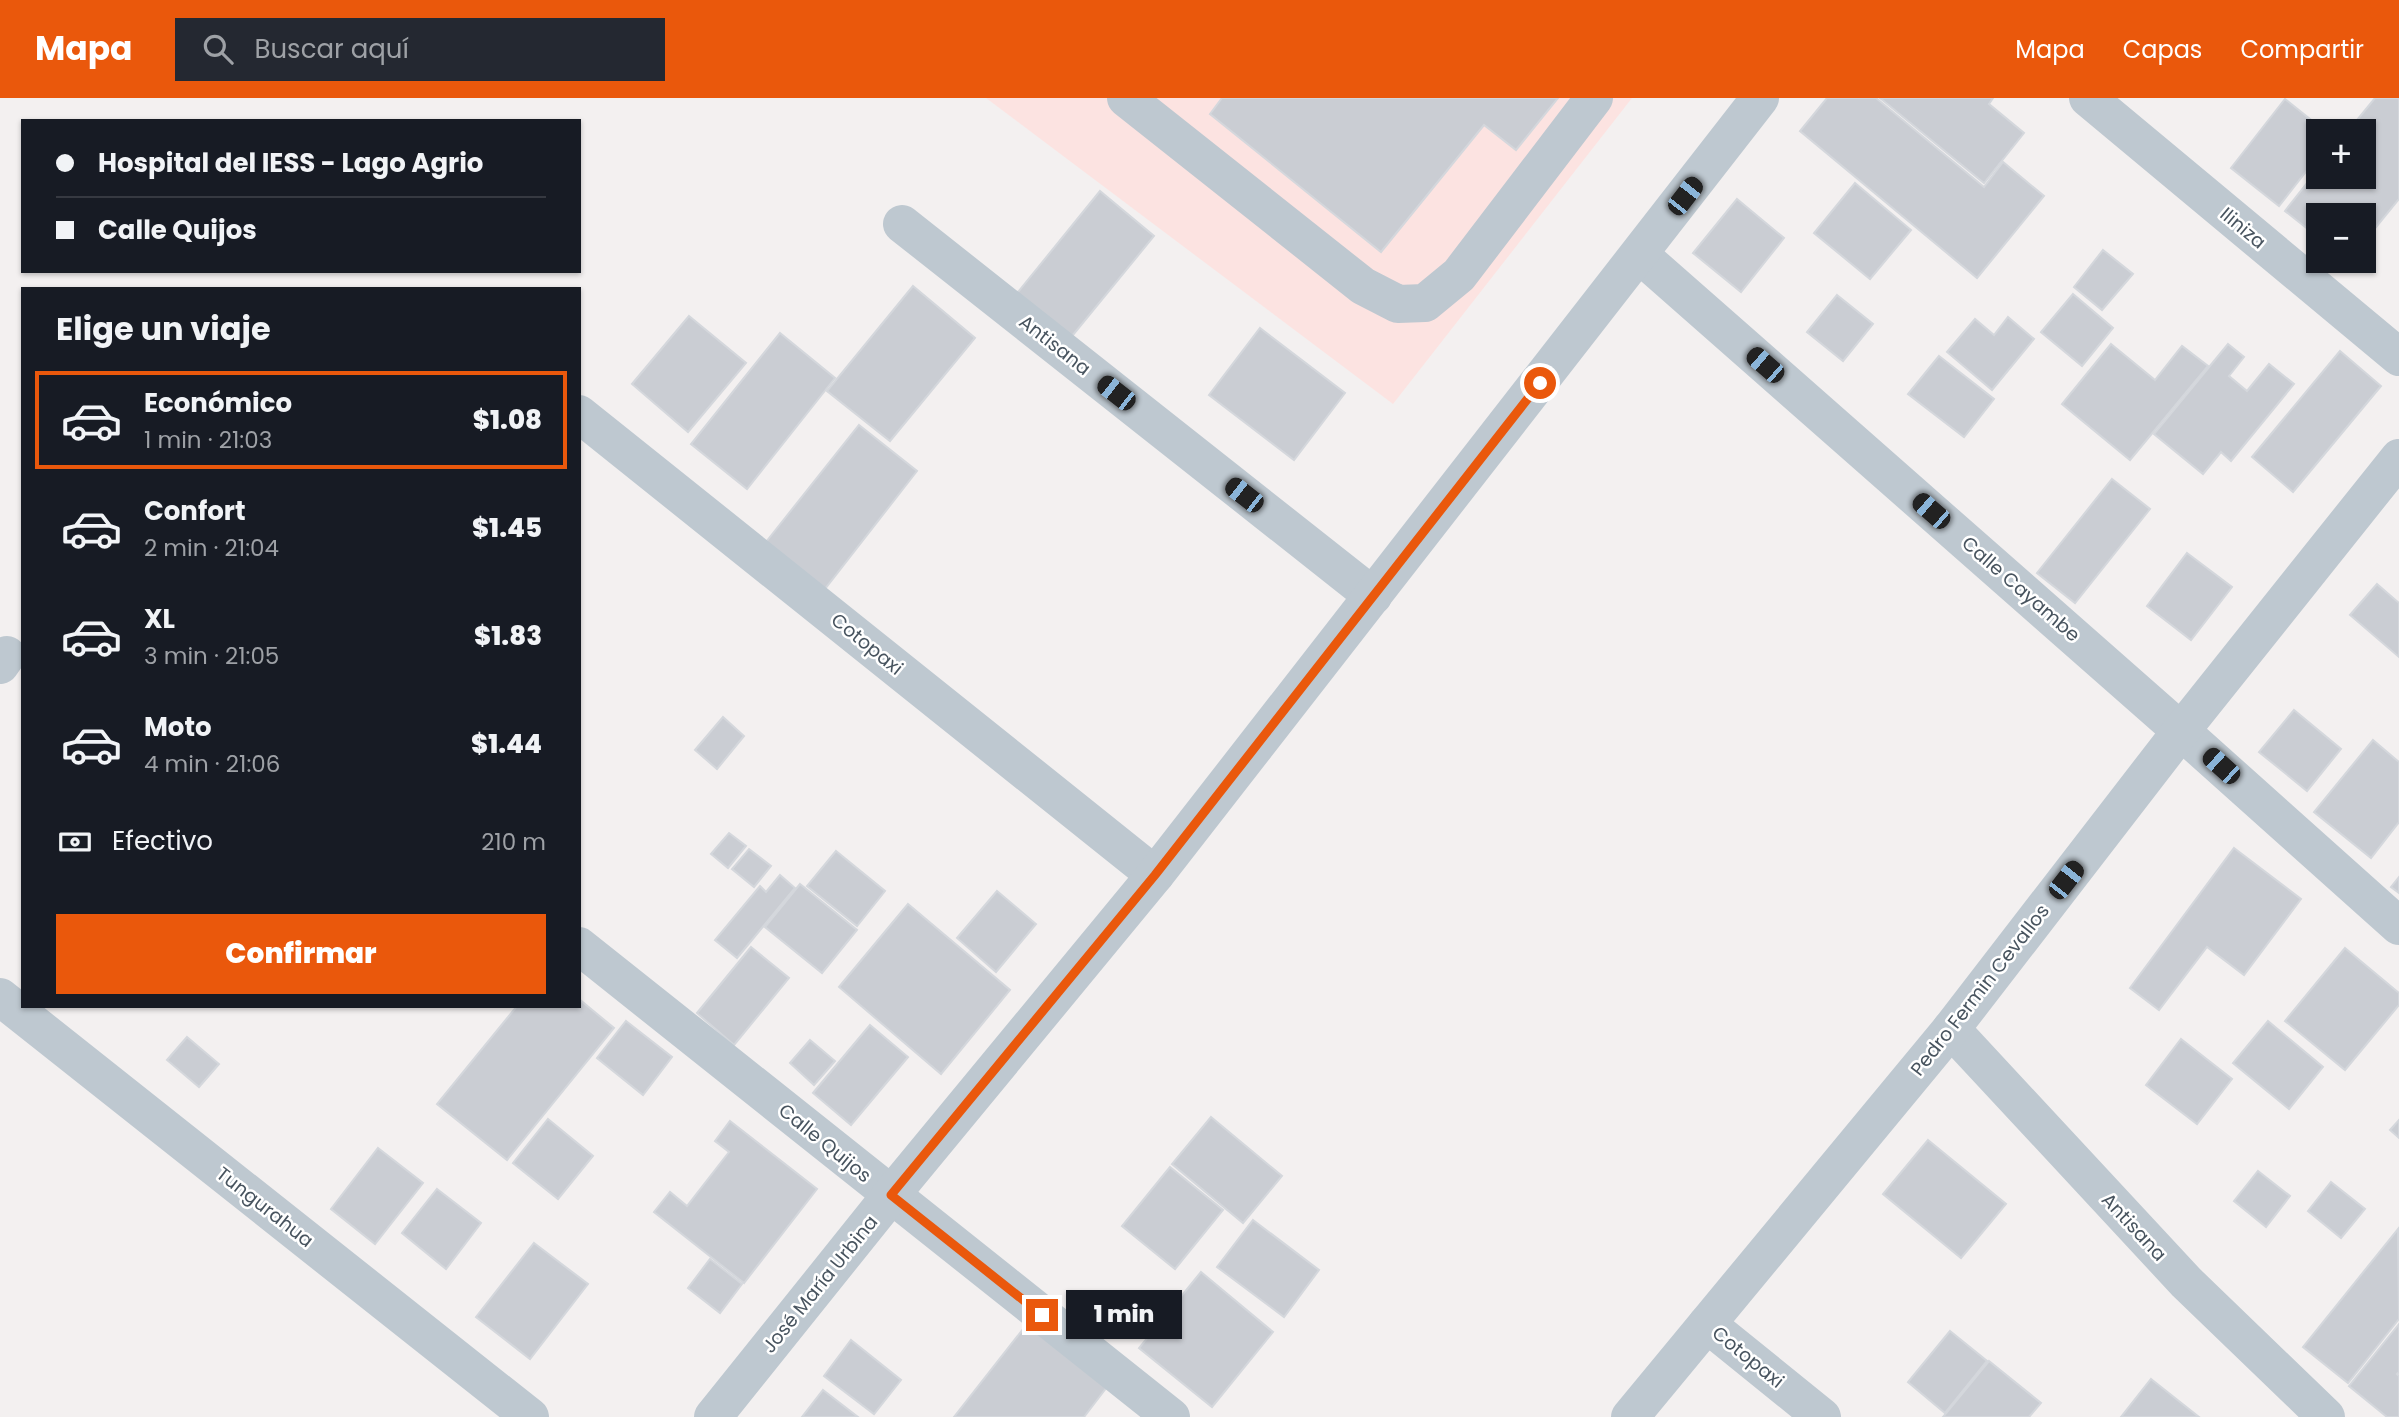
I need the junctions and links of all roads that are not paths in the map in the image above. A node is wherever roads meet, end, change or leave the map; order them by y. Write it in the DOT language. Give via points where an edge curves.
graph roads {
  1 [pos="1126,98"];
  2 [pos="1594,98"];
  3 [pos="1760,98"];
  4 [pos="2088,98"];
  5 [pos="902,224"];
  6 [pos="1640,255"];
  7 [pos="2399,357"];
  8 [pos="581,416"];
  9 [pos="2399,458"];
  10 [pos="1373,596"];
  11 [pos="2181,731"];
  12 [pos="1155,875"];
  13 [pos="2399,926"];
  14 [pos="581,948"];
  15 [pos="0,997"];
  16 [pos="1951,1029"];
  17 [pos="891,1195"];
  18 [pos="1707,1324"];
  19 [pos="530,1417"];
  20 [pos="713,1417"];
  21 [pos="1171,1417"];
  22 [pos="1630,1417"];
  23 [pos="1822,1417"];
  24 [pos="2326,1417"];
  1 -- 2 [label="street" via="1363,286 1398,304 1425,303 1459,275"];
  3 -- 6 [label="street, José María Urbina"];
  4 -- 7 [label="street, Iliniza"];
  5 -- 10 [label="street, Antisana"];
  6 -- 10 [label="street, José María Urbina"];
  6 -- 11 [label="street, Calle Cayambe"];
  8 -- 12 [label="street, Cotopaxi"];
  9 -- 11 [label="street, Pedro Fermin Cevallos"];
  10 -- 12 [label="street, José María Urbina"];
  11 -- 13 [label="street, Calle Cayambe"];
  11 -- 16 [label="street, Pedro Fermin Cevallos"];
  12 -- 17 [label="street, José María Urbina"];
  14 -- 17 [label="street, Calle Quijos"];
  15 -- 19 [label="street, Tungurahua"];
  16 -- 18 [label="street, Pedro Fermin Cevallos"];
  16 -- 24 [label="street, Antisana" via="2186,1282"];
  17 -- 20 [label="street, José María Urbina"];
  17 -- 21 [label="street, Calle Quijos"];
  18 -- 22 [label="street, Pedro Fermin Cevallos"];
  18 -- 23 [label="street, Cotopaxi"];
}
